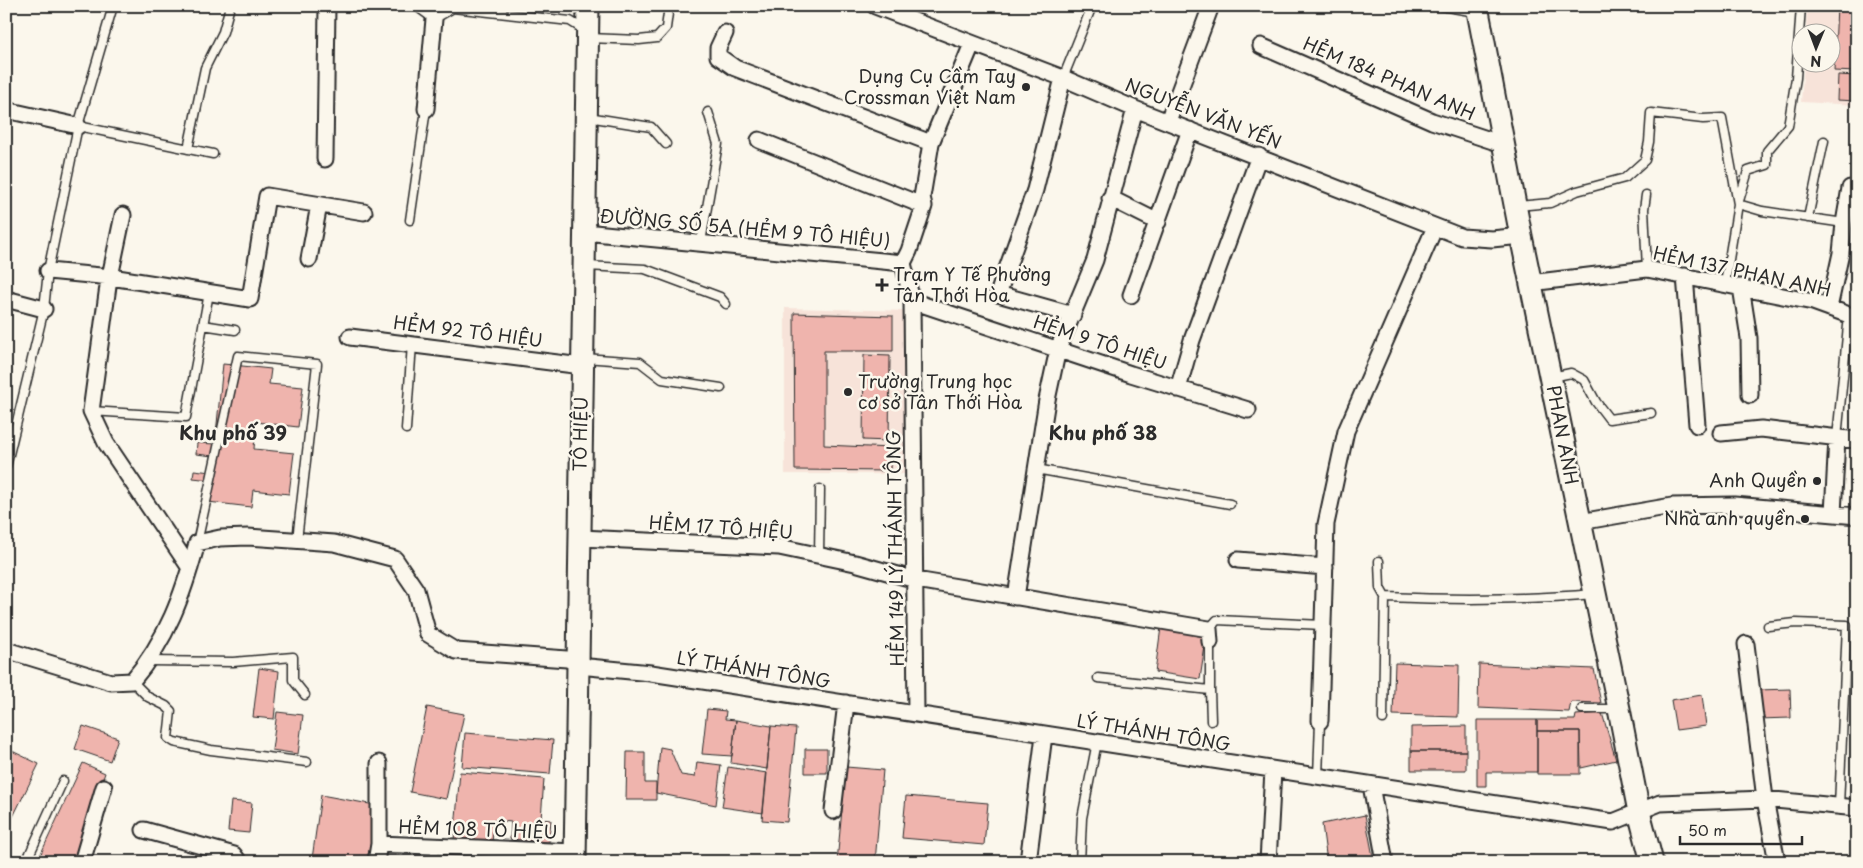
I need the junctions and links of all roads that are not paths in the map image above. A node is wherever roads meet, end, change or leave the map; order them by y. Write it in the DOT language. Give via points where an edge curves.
graph roads {
  1 [pos="113,6"];
  2 [pos="230,6"];
  3 [pos="328,6"];
  4 [pos="416,6"];
  5 [pos="588,6"];
  6 [pos="670,6"];
  7 [pos="875,6"];
  8 [pos="1092,6"];
  9 [pos="1211,6"];
  10 [pos="1441,6"];
  11 [pos="1801,6"];
  12 [pos="1477,10"];
  13 [pos="434,18"];
  14 [pos="725,33"];
  15 [pos="587,35"];
  16 [pos="972,44"];
  17 [pos="1261,46"];
  18 [pos="1063,78"];
  19 [pos="426,109"];
  20 [pos="1135,109"];
  21 [pos="6,110"];
  22 [pos="708,112"];
  23 [pos="586,116"];
  24 [pos="1168,121"];
  25 [pos="78,126"];
  26 [pos="1190,130"];
  27 [pos="760,140"];
  28 [pos="1824,141"];
  29 [pos="931,143"];
  30 [pos="666,144"];
  31 [pos="1502,144"];
  32 [pos="188,149"];
  33 [pos="213,154"];
  34 [pos="1259,156"];
  35 [pos="325,159"];
  36 [pos="1857,188"];
  37 [pos="1646,195"];
  38 [pos="1110,198"];
  39 [pos="319,204"];
  40 [pos="1738,204"];
  41 [pos="924,206"];
  42 [pos="1515,206"];
  43 [pos="364,212"];
  44 [pos="123,215"];
  45 [pos="1808,218"];
  46 [pos="410,220"];
  47 [pos="1158,222"];
  48 [pos="1844,223"];
  49 [pos="1435,227"];
  50 [pos="584,232"];
  51 [pos="1521,236"];
  52 [pos="701,242"];
  53 [pos="309,259"];
  54 [pos="903,263"];
  55 [pos="584,266"];
  56 [pos="1647,268"];
  57 [pos="48,271"];
  58 [pos="1685,276"];
  59 [pos="111,277"];
  60 [pos="1530,283"];
  61 [pos="1725,284"];
  62 [pos="1741,288"];
  63 [pos="209,293"];
  64 [pos="1131,295"];
  65 [pos="6,299"];
  66 [pos="912,301"];
  67 [pos="726,304"];
  68 [pos="1830,308"];
  69 [pos="44,309"];
  70 [pos="1073,315"];
  71 [pos="1853,316"];
  72 [pos="203,325"];
  73 [pos="235,330"];
  74 [pos="350,337"];
  75 [pos="412,344"];
  76 [pos="1058,349"];
  77 [pos="582,362"];
  78 [pos="1550,377"];
  79 [pos="721,388"];
  80 [pos="1178,389"];
  81 [pos="1750,395"];
  82 [pos="1248,410"];
  83 [pos="91,411"];
  84 [pos="1651,413"];
  85 [pos="1696,425"];
  86 [pos="406,429"];
  87 [pos="1721,433"];
  88 [pos="1837,438"];
  89 [pos="1857,440"];
  90 [pos="6,467"];
  91 [pos="1036,468"];
  92 [pos="820,488"];
  93 [pos="1230,504"];
  94 [pos="1833,514"];
  95 [pos="1857,516"];
  96 [pos="1580,522"];
  97 [pos="580,538"];
  98 [pos="296,540"];
  99 [pos="197,543"];
  100 [pos="819,556"];
  101 [pos="1238,560"];
  102 [pos="1379,561"];
  103 [pos="1325,567"];
  104 [pos="190,568"];
  105 [pos="916,580"];
  106 [pos="1594,594"];
  107 [pos="1016,597"];
  108 [pos="1385,597"];
  109 [pos="1323,625"];
  110 [pos="1768,626"];
  111 [pos="1212,639"];
  112 [pos="1746,644"];
  113 [pos="6,650"];
  114 [pos="149,661"];
  115 [pos="578,663"];
  116 [pos="1098,678"];
  117 [pos="132,681"];
  118 [pos="1210,690"];
  119 [pos="305,695"];
  120 [pos="846,703"];
  121 [pos="1582,709"];
  122 [pos="1619,709"];
  123 [pos="916,714"];
  124 [pos="1383,719"];
  125 [pos="1320,721"];
  126 [pos="1211,722"];
  127 [pos="1044,734"];
  128 [pos="1097,742"];
  129 [pos="307,762"];
  130 [pos="379,763"];
  131 [pos="1273,770"];
  132 [pos="1318,777"];
  133 [pos="63,781"];
  134 [pos="1370,785"];
  135 [pos="104,787"];
  136 [pos="1765,799"];
  137 [pos="1839,806"];
  138 [pos="1857,808"];
  139 [pos="833,811"];
  140 [pos="1639,812"];
  141 [pos="144,830"];
  142 [pos="379,844"];
  143 [pos="575,857"];
  144 [pos="26,862"];
  145 [pos="82,862"];
  146 [pos="239,862"];
  147 [pos="376,862"];
  148 [pos="1028,862"];
  149 [pos="1080,862"];
  150 [pos="1268,862"];
  151 [pos="1385,862"];
  152 [pos="1652,862"];
  153 [pos="1777,862"];
  1 -- 25 [label="lane"];
  2 -- 32 [label="lane" via="223,32 205,68"];
  3 -- 35 [label="street"];
  4 -- 13 [label="lane"];
  5 -- 15 [label="main road, TÔ HIỆU"];
  6 -- 15 [label="lane" via="666,28 657,38 639,40"];
  7 -- 16 [label="street, NGUYỄN VĂN YẾN"];
  8 -- 18 [label="lane"];
  9 -- 24 [label="street"];
  10 -- 12 [label="lane"];
  11 -- 40 [label="lane" via="1796,78 1788,126 1767,151 1767,165 1748,171"];
  12 -- 31 [label="main road, PHAN ANH"];
  13 -- 15 [label="lane" via="453,8 570,22"];
  13 -- 19 [label="street"];
  14 -- 29 [label="street" via="718,56 735,68"];
  15 -- 23 [label="main road, TÔ HIỆU"];
  16 -- 18 [label="street, NGUYỄN VĂN YẾN"];
  16 -- 29 [label="street"];
  17 -- 31 [label="street, HẺM 184 PHAN ANH" via="1432,120"];
  18 -- 20 [label="street, NGUYỄN VĂN YẾN"];
  18 -- 70 [label="street" via="1035,190 998,294"];
  19 -- 46 [label="lane"];
  20 -- 24 [label="street, NGUYỄN VĂN YẾN"];
  20 -- 38 [label="street"];
  21 -- 25 [label="street"];
  22 -- 52 [label="lane" via="718,144"];
  23 -- 30 [label="lane" via="651,127"];
  23 -- 50 [label="main road, TÔ HIỆU"];
  24 -- 26 [label="street, NGUYỄN VĂN YẾN"];
  25 -- 32 [label="lane"];
  25 -- 57 [label="lane"];
  26 -- 34 [label="street, NGUYỄN VĂN YẾN"];
  26 -- 47 [label="street"];
  27 -- 41 [label="street"];
  28 -- 45 [label="lane"];
  29 -- 41 [label="street" via="922,197"];
  31 -- 42 [label="main road, PHAN ANH"];
  32 -- 33 [label="lane"];
  34 -- 49 [label="street, NGUYỄN VĂN YẾN"];
  34 -- 80 [label="street" via="1192,340"];
  36 -- 48 [label="street" via="1850,188"];
  37 -- 56 [label="lane"];
  38 -- 47 [label="street"];
  38 -- 70 [label="street" via="1095,260"];
  39 -- 43 [label="street"];
  39 -- 53 [label="street"];
  39 -- 63 [label="street" via="267,196 250,299"];
  40 -- 42 [label="lane" via="1722,118 1651,113 1644,160 1625,178 1578,191 1550,203"];
  40 -- 45 [label="lane"];
  40 -- 61 [label="lane"];
  41 -- 54 [label="street"];
  42 -- 51 [label="main road, PHAN ANH"];
  44 -- 59 [label="street"];
  45 -- 48 [label="lane"];
  47 -- 64 [label="street"];
  48 -- 68 [label="street"];
  49 -- 51 [label="street, NGUYỄN VĂN YẾN" via="1477,239"];
  49 -- 103 [label="street" via="1346,431 1326,524"];
  50 -- 52 [label="street, ĐƯỜNG SỐ 5A (HẺM 9 TÔ HIỆU)"];
  50 -- 55 [label="main road, TÔ HIỆU"];
  51 -- 60 [label="main road, PHAN ANH"];
  52 -- 54 [label="street, ĐƯỜNG SỐ 5A (HẺM 9 TÔ HIỆU)"];
  54 -- 66 [label="street, HẺM 149 LÝ THÁNH TÔNG"];
  55 -- 67 [label="lane" via="645,269 720,297"];
  55 -- 77 [label="main road, TÔ HIỆU"];
  56 -- 58 [label="street, HẺM 137 PHAN ANH"];
  56 -- 60 [label="street, HẺM 137 PHAN ANH"];
  57 -- 59 [label="street"];
  57 -- 69 [label="lane"];
  58 -- 61 [label="street, HẺM 137 PHAN ANH"];
  58 -- 85 [label="street"];
  59 -- 63 [label="street"];
  59 -- 83 [label="street"];
  60 -- 78 [label="main road, PHAN ANH"];
  61 -- 62 [label="street, HẺM 137 PHAN ANH"];
  62 -- 68 [label="street, HẺM 137 PHAN ANH"];
  62 -- 81 [label="street" via="1748,338"];
  63 -- 72 [label="lane"];
  65 -- 69 [label="street"];
  66 -- 76 [label="street, HẺM 9 TÔ HIỆU"];
  66 -- 105 [label="street, HẺM 149 LÝ THÁNH TÔNG"];
  68 -- 71 [label="street, HẺM 137 PHAN ANH"];
  69 -- 90 [label="lane"];
  70 -- 76 [label="street"];
  71 -- 88 [label="lane"];
  72 -- 73 [label="lane"];
  72 -- 83 [label="lane" via="186,417"];
  74 -- 75 [label="street, HẺM 92 TÔ HIỆU"];
  75 -- 77 [label="street, HẺM 92 TÔ HIỆU"];
  75 -- 86 [label="lane"];
  76 -- 80 [label="street, HẺM 9 TÔ HIỆU"];
  76 -- 91 [label="street"];
  77 -- 79 [label="lane" via="640,362 662,379"];
  77 -- 97 [label="main road, TÔ HIỆU"];
  78 -- 84 [label="lane" via="1571,373 1584,380 1609,419"];
  78 -- 96 [label="main road, PHAN ANH"];
  80 -- 82 [label="street, HẺM 9 TÔ HIỆU"];
  83 -- 104 [label="street" via="106,443"];
  87 -- 88 [label="street" via="1761,429"];
  88 -- 89 [label="street"];
  88 -- 94 [label="street"];
  91 -- 93 [label="lane"];
  91 -- 107 [label="street"];
  92 -- 100 [label="lane"];
  94 -- 95 [label="street"];
  94 -- 96 [label="street" via="1734,505 1672,506"];
  96 -- 106 [label="main road, PHAN ANH"];
  97 -- 100 [label="street, HẺM 17 TÔ HIỆU" via="779,547"];
  97 -- 115 [label="main road, TÔ HIỆU"];
  98 -- 99 [label="street, LÝ THÁNH TÔNG" via="248,537"];
  98 -- 99 [label="lane" via="317,364 238,356"];
  98 -- 115 [label="street, LÝ THÁNH TÔNG" via="334,543 395,559 416,590 428,634 456,651"];
  99 -- 104 [label="street"];
  100 -- 105 [label="street, HẺM 17 TÔ HIỆU"];
  101 -- 103 [label="street"];
  102 -- 108 [label="lane" via="1380,588"];
  103 -- 109 [label="street"];
  104 -- 114 [label="street" via="169,627"];
  105 -- 107 [label="street, HẺM 17 TÔ HIỆU"];
  105 -- 123 [label="street, HẺM 149 LÝ THÁNH TÔNG"];
  106 -- 108 [label="lane" via="1436,600"];
  106 -- 122 [label="main road, PHAN ANH"];
  107 -- 111 [label="street, HẺM 17 TÔ HIỆU"];
  108 -- 124 [label="lane"];
  109 -- 111 [label="lane" via="1217,620"];
  109 -- 125 [label="street"];
  110 -- 137 [label="lane" via="1796,623 1847,625"];
  111 -- 118 [label="lane"];
  112 -- 136 [label="street"];
  113 -- 117 [label="street" via="111,682"];
  114 -- 117 [label="street"];
  114 -- 119 [label="lane" via="233,662 293,656 293,680"];
  115 -- 120 [label="street, LÝ THÁNH TÔNG"];
  115 -- 143 [label="main road, TÔ HIỆU"];
  116 -- 118 [label="lane"];
  117 -- 129 [label="lane" via="148,697 172,711 168,738 174,742"];
  118 -- 126 [label="lane"];
  120 -- 123 [label="street, LÝ THÁNH TÔNG"];
  120 -- 139 [label="street"];
  121 -- 122 [label="lane"];
  122 -- 140 [label="main road, PHAN ANH"];
  123 -- 127 [label="street, LÝ THÁNH TÔNG"];
  125 -- 132 [label="lane"];
  127 -- 128 [label="street, LÝ THÁNH TÔNG"];
  127 -- 148 [label="street"];
  128 -- 131 [label="street, LÝ THÁNH TÔNG"];
  128 -- 149 [label="lane" via="1082,818"];
  130 -- 142 [label="street"];
  131 -- 132 [label="street, LÝ THÁNH TÔNG"];
  131 -- 150 [label="street"];
  132 -- 134 [label="street, LÝ THÁNH TÔNG"];
  133 -- 144 [label="lane"];
  134 -- 140 [label="street, LÝ THÁNH TÔNG" via="1613,822"];
  134 -- 151 [label="street"];
  135 -- 145 [label="street"];
  136 -- 137 [label="street, LÝ THÁNH TÔNG"];
  136 -- 140 [label="street, LÝ THÁNH TÔNG" via="1660,802"];
  136 -- 153 [label="street"];
  137 -- 138 [label="street, LÝ THÁNH TÔNG"];
  140 -- 152 [label="main road, PHAN ANH"];
  141 -- 146 [label="street" via="234,855"];
  142 -- 143 [label="street, HẺM 108 TÔ HIỆU"];
  142 -- 147 [label="street"];
}
